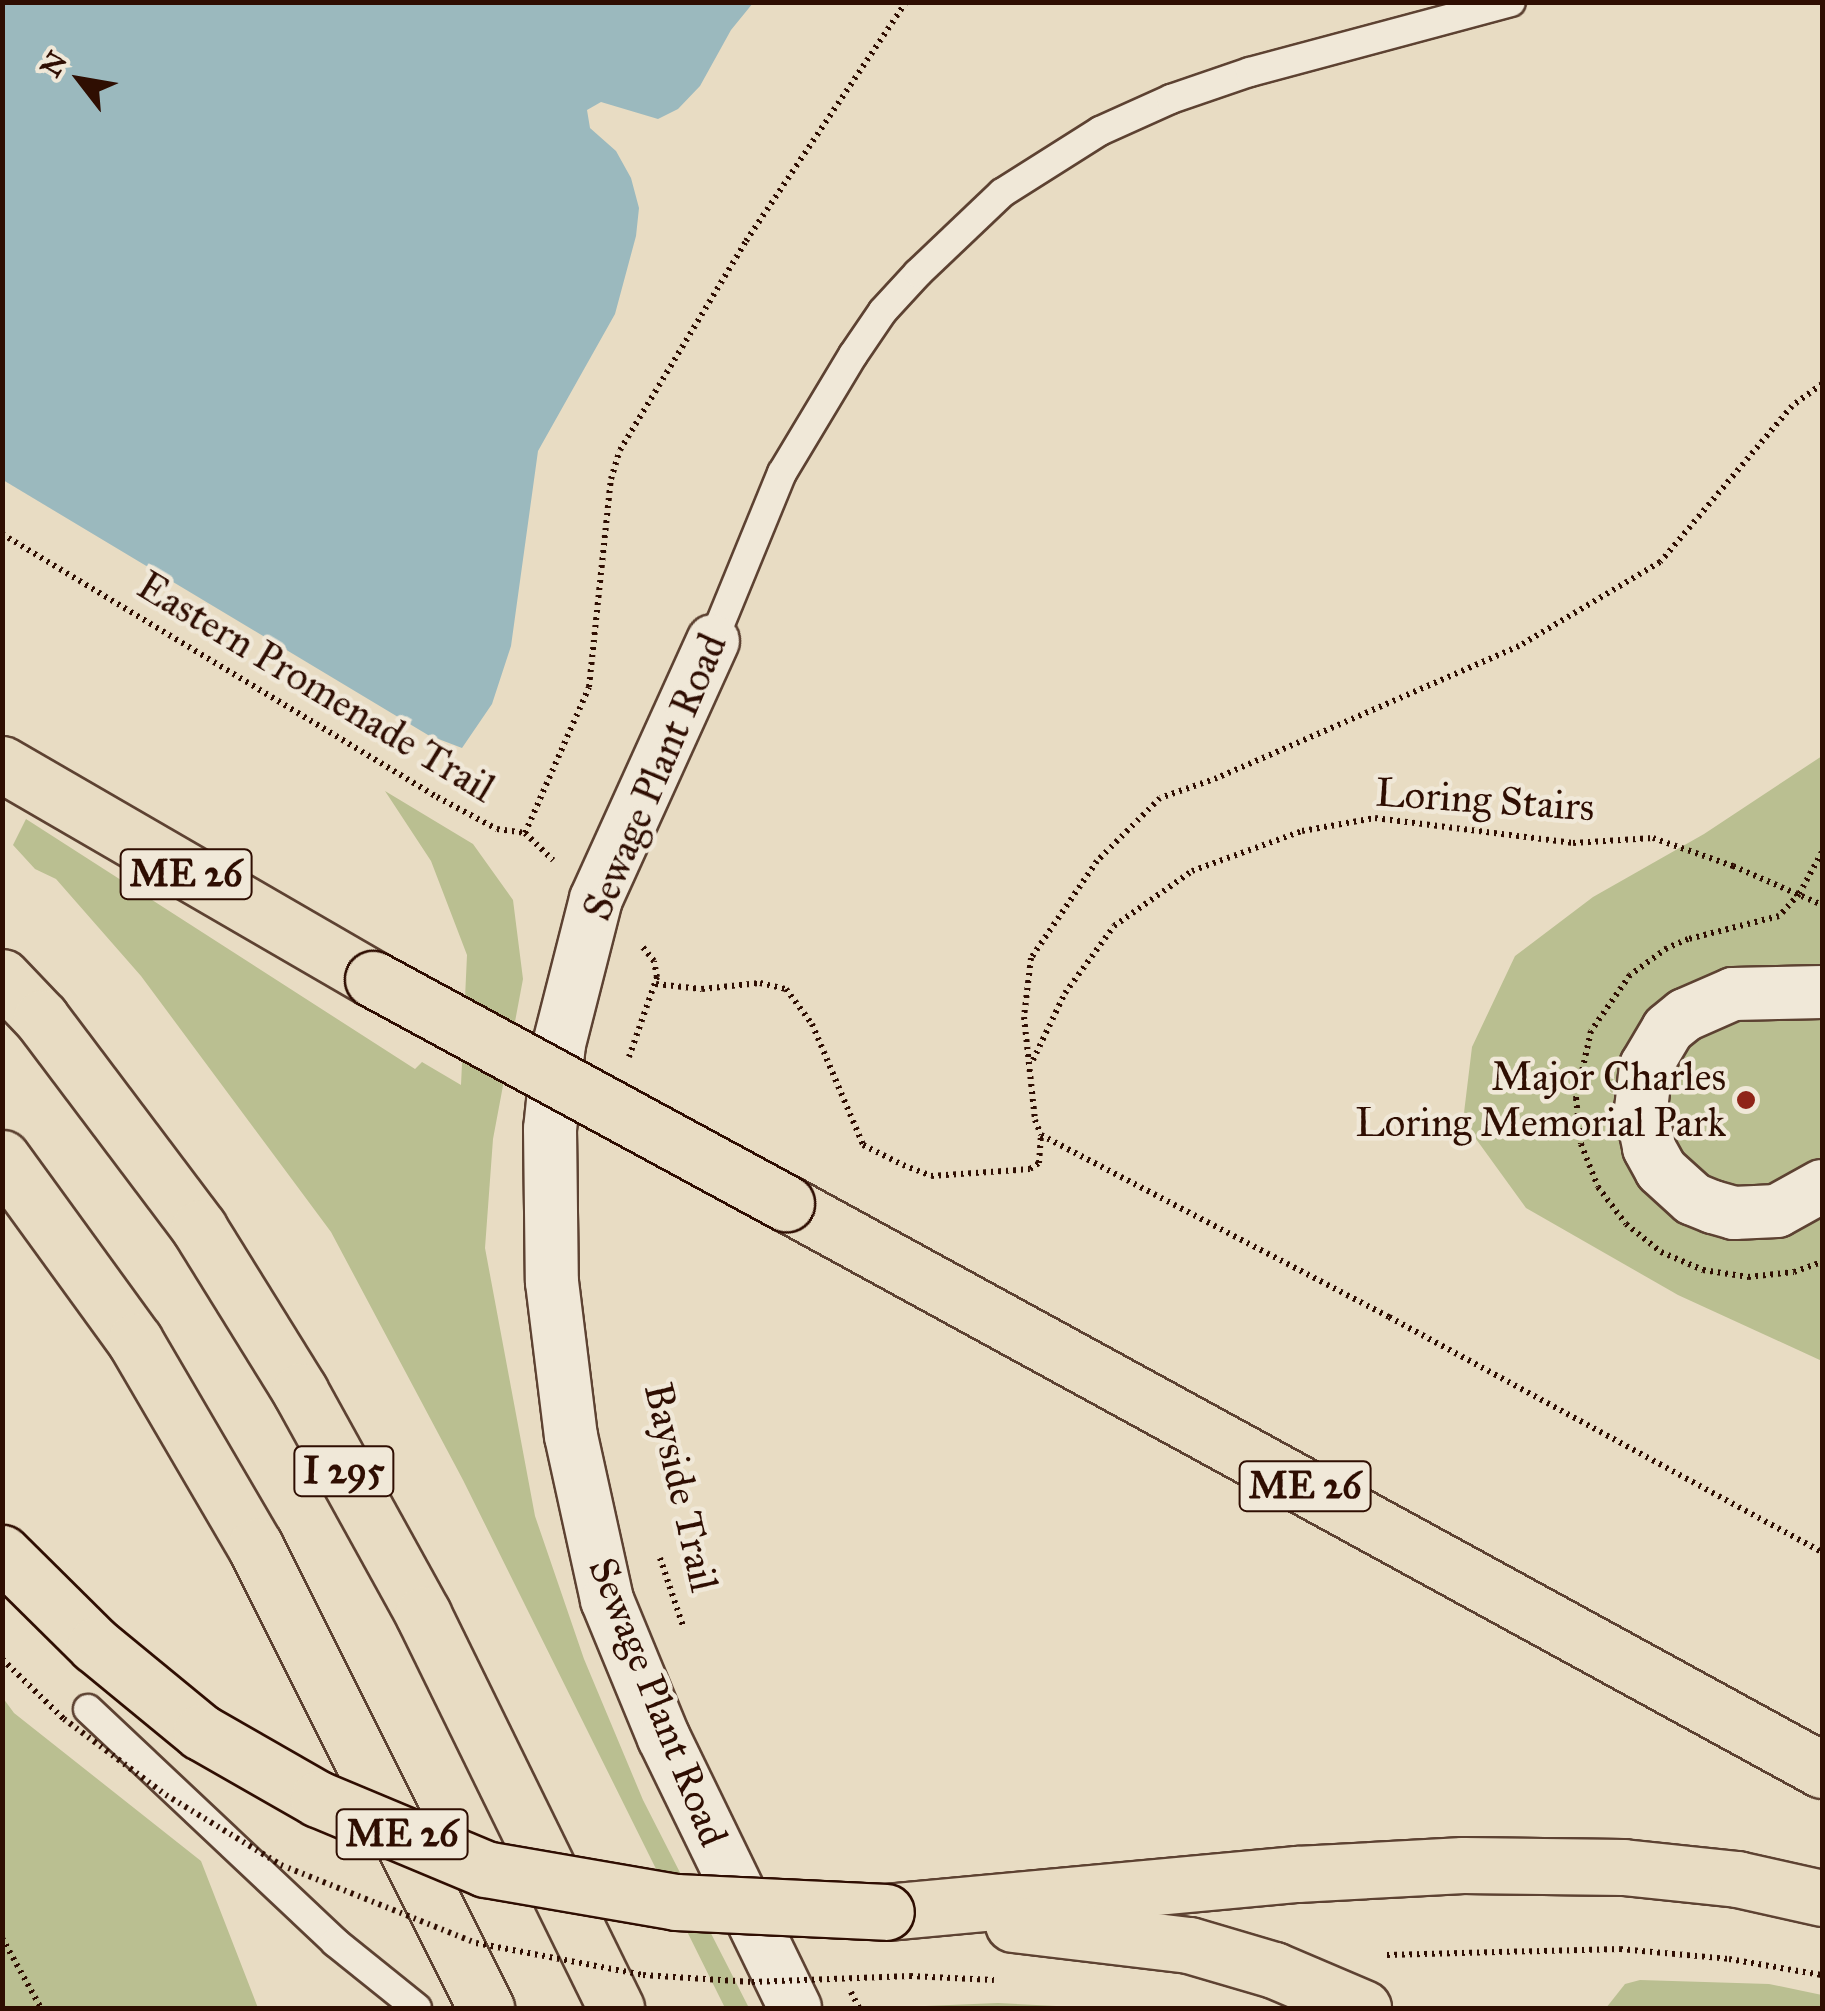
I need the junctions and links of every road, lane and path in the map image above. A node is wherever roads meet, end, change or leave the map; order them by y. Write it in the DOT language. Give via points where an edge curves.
graph roads {
  1 [pos="906,2"];
  2 [pos="1511,2"];
  3 [pos="1822,384"];
  4 [pos="2,534"];
  5 [pos="713,641"];
  6 [pos="2,764"];
  7 [pos="1820,904"];
  8 [pos="648,951"];
  9 [pos="2,978"];
  10 [pos="656,984"];
  11 [pos="1822,992"];
  12 [pos="1032,1064"];
  13 [pos="625,1070"];
  14 [pos="1041,1135"];
  15 [pos="2,1158"];
  16 [pos="1822,1186"];
  17 [pos="658,1549"];
  18 [pos="1822,1552"];
  19 [pos="2,1553"];
  20 [pos="687,1637"];
  21 [pos="88,1709"];
  22 [pos="1822,1770"];
  23 [pos="1822,1898"];
  24 [pos="886,1912"];
  25 [pos="2,1938"];
  26 [pos="1381,1956"];
  27 [pos="834,1960"];
  28 [pos="1822,1975"];
  29 [pos="42,2008"];
  30 [pos="417,2008"];
  31 [pos="486,2008"];
  32 [pos="616,2008"];
  33 [pos="795,2008"];
  34 [pos="860,2008"];
  35 [pos="1363,2008"];
  1 -- 4 [label="path, Eastern Promenade Trail" via="746,241 620,450 611,479 589,687 524,833 496,829 437,796"];
  2 -- 5 [label="lane, Sewage Plant Road" via="1171,99 1100,131 1002,193 883,312 854,355 782,473"];
  3 -- 12 [label="path" via="1792,406 1660,562 1519,646 1160,798 1097,861 1031,958 1024,1017"];
  5 -- 33 [label="street, Sewage Plant Road" via="596,900 559,1044 550,1129 552,1282 571,1436 607,1600 664,1738"];
  6 -- 22 [label="highway, ME 26, bridge" via="373,979"];
  7 -- 12 [label="path, Loring Stairs" via="1671,843 1636,836 1573,843 1375,818 1302,831 1192,871 1114,926 1065,994"];
  8 -- 10 [label="path"];
  9 -- 32 [label="highway, I 295" via="41,1018 198,1228 300,1391 423,1614"];
  10 -- 13 [label="path"];
  10 -- 14 [label="path" via="702,989 760,982 786,989 812,1024 863,1144 903,1166 931,1176 1030,1169 1039,1163"];
  11 -- 16 [label="street" via="1733,994 1685,1015 1646,1066 1640,1109 1661,1170 1693,1199 1734,1213 1777,1210"];
  12 -- 14 [label="path" via="1034,1120"];
  14 -- 18 [label="path"];
  15 -- 31 [label="highway, I 295" via="135,1341 256,1546"];
  17 -- 20 [label="path, Bayside Trail"];
  19 -- 24 [label="highway, ME 26, bridge" via="95,1645 201,1732 318,1799 485,1869 676,1902"];
  21 -- 30 [label="lane" via="335,1942"];
  23 -- 24 [label="highway, ME 26" via="1737,1879 1623,1867 1463,1865"];
  24 -- 35 [label="highway" via="1189,1945 1274,1970"];
  25 -- 29 [label="path"];
  26 -- 28 [label="path" via="1620,1949"];
  27 -- 34 [label="path"];
}
